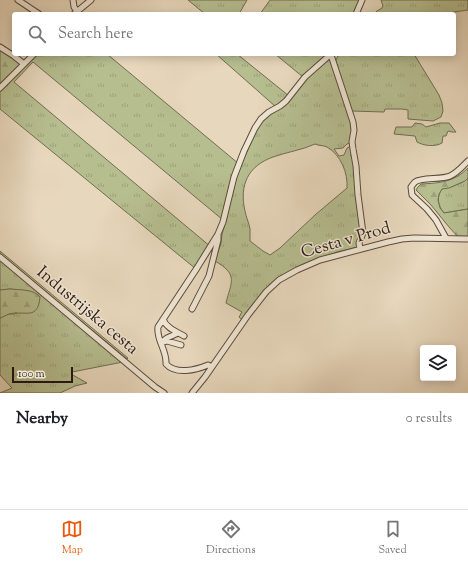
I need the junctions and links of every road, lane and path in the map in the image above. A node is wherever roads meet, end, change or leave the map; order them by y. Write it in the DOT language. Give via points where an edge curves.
graph roads {
  1 [pos="18,0"];
  2 [pos="73,0"];
  3 [pos="91,0"];
  4 [pos="362,0"];
  5 [pos="36,12"];
  6 [pos="75,12"];
  7 [pos="357,12"];
  8 [pos="0,47"];
  9 [pos="12,55"];
  10 [pos="14,56"];
  11 [pos="32,56"];
  12 [pos="329,56"];
  13 [pos="332,56"];
  14 [pos="24,64"];
  15 [pos="0,88"];
  16 [pos="468,161"];
  17 [pos="218,234"];
  18 [pos="446,238"];
  19 [pos="468,239"];
  20 [pos="360,249"];
  21 [pos="0,257"];
  22 [pos="192,309"];
  23 [pos="163,319"];
  24 [pos="178,333"];
  25 [pos="184,336"];
  26 [pos="161,343"];
  27 [pos="181,345"];
  28 [pos="212,367"];
  29 [pos="155,387"];
  30 [pos="191,392"];
  31 [pos="158,393"];
  32 [pos="164,393"];
  1 -- 5 [label="street"];
  2 -- 6 [label="street"];
  3 -- 6 [label="street"];
  4 -- 7 [label="street"];
  8 -- 9 [label="street"];
  10 -- 14 [label="street"];
  11 -- 14 [label="street"];
  12 -- 17 [label="street" via="305,77 286,101 269,112 255,128 234,176"];
  13 -- 20 [label="street" via="353,122 352,142 363,233 359,243"];
  14 -- 15 [label="street"];
  16 -- 18 [label="street" via="451,176 415,182 411,187 412,195 436,220"];
  17 -- 22 [label="street" via="209,276"];
  17 -- 23 [label="street"];
  18 -- 19 [label="street, Cesta v Prod"];
  18 -- 20 [label="street, Cesta v Prod" via="402,239"];
  20 -- 28 [label="street, Cesta v Prod" via="320,260 279,280 266,292"];
  21 -- 29 [label="street, Industrijska cesta"];
  23 -- 24 [label="street" via="164,323"];
  23 -- 26 [label="street" via="158,327"];
  24 -- 25 [label="street"];
  24 -- 26 [label="street"];
  26 -- 27 [label="street" via="167,341"];
  26 -- 28 [label="street" via="168,367 184,371 208,365"];
  28 -- 30 [label="street, Cesta v Prod"];
  29 -- 31 [label="street, Industrijska cesta"];
  29 -- 32 [label="street, Industrijska cesta"];
}
